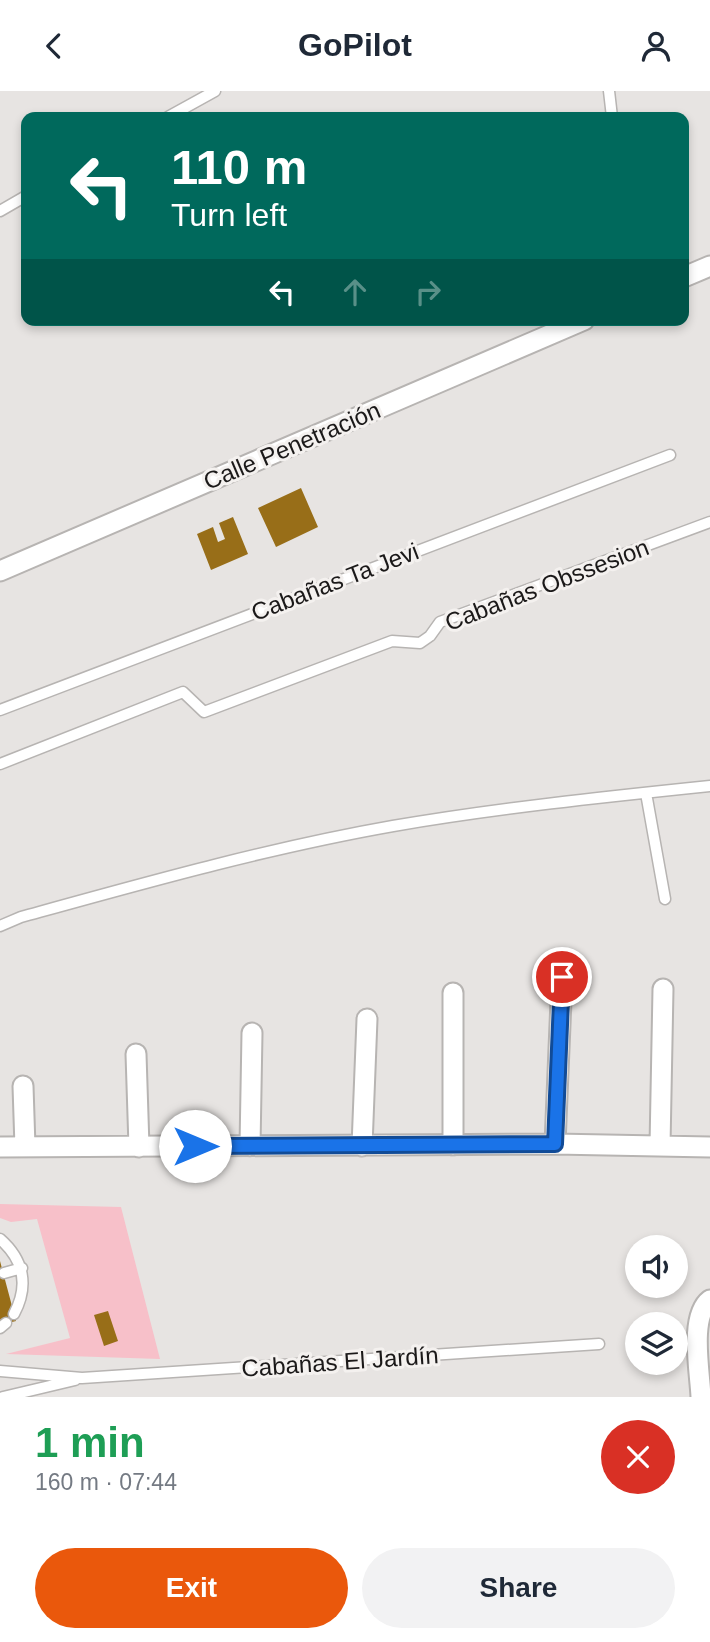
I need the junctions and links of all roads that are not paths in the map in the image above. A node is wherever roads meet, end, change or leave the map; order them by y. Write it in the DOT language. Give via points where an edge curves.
graph roads {
  1 [pos="215,91"];
  2 [pos="609,91"];
  3 [pos="177,112"];
  4 [pos="611,112"];
  5 [pos="21,199"];
  6 [pos="0,211"];
  7 [pos="710,266"];
  8 [pos="689,275"];
  9 [pos="570,326"];
  10 [pos="670,454"];
  11 [pos="710,522"];
  12 [pos="0,570"];
  13 [pos="0,710"];
  14 [pos="0,764"];
  15 [pos="710,786"];
  16 [pos="646,793"];
  17 [pos="665,899"];
  18 [pos="0,926"];
  19 [pos="562,977"];
  20 [pos="663,989"];
  21 [pos="453,993"];
  22 [pos="367,1019"];
  23 [pos="252,1033"];
  24 [pos="136,1054"];
  25 [pos="23,1086"];
  26 [pos="555,1144"];
  27 [pos="453,1145"];
  28 [pos="250,1146"];
  29 [pos="362,1146"];
  30 [pos="660,1146"];
  31 [pos="0,1147"];
  32 [pos="25,1147"];
  33 [pos="139,1147"];
  34 [pos="710,1147"];
  35 [pos="0,1239"];
  36 [pos="4,1248"];
  37 [pos="22,1268"];
  38 [pos="4,1273"];
  39 [pos="22,1293"];
  40 [pos="10,1296"];
  41 [pos="710,1300"];
  42 [pos="14,1314"];
  43 [pos="599,1344"];
  44 [pos="0,1371"];
  45 [pos="82,1378"];
  46 [pos="3,1397"];
  47 [pos="701,1397"];
  1 -- 3 [label="lane"];
  2 -- 4 [label="lane"];
  5 -- 6 [label="lane"];
  7 -- 8 [label="street"];
  9 -- 12 [label="street, Calle Penetración"];
  10 -- 13 [label="lane, Cabañas Ta Jevi"];
  11 -- 14 [label="lane, Cabañas Obssesion" via="440,622 420,643 392,641 204,712 183,692"];
  15 -- 16 [label="lane"];
  16 -- 17 [label="lane"];
  16 -- 18 [label="lane" via="459,816 352,835 180,873"];
  19 -- 26 [label="street"];
  20 -- 30 [label="street"];
  21 -- 27 [label="street"];
  22 -- 29 [label="street"];
  23 -- 28 [label="street"];
  24 -- 33 [label="street"];
  25 -- 32 [label="street"];
  26 -- 27 [label="street"];
  26 -- 30 [label="street"];
  27 -- 29 [label="street"];
  28 -- 29 [label="street"];
  28 -- 33 [label="street"];
  30 -- 34 [label="street"];
  31 -- 32 [label="street"];
  32 -- 33 [label="street"];
  35 -- 36 [label="lane"];
  36 -- 37 [label="lane"];
  37 -- 38 [label="lane"];
  37 -- 39 [label="lane"];
  39 -- 40 [label="lane"];
  39 -- 42 [label="lane"];
  41 -- 47 [label="street" via="697,1320"];
  43 -- 45 [label="lane, Cabañas El Jardín"];
  44 -- 45 [label="lane, Cabañas El Jardín"];
  45 -- 46 [label="lane, Cabañas El Jardín"];
}
